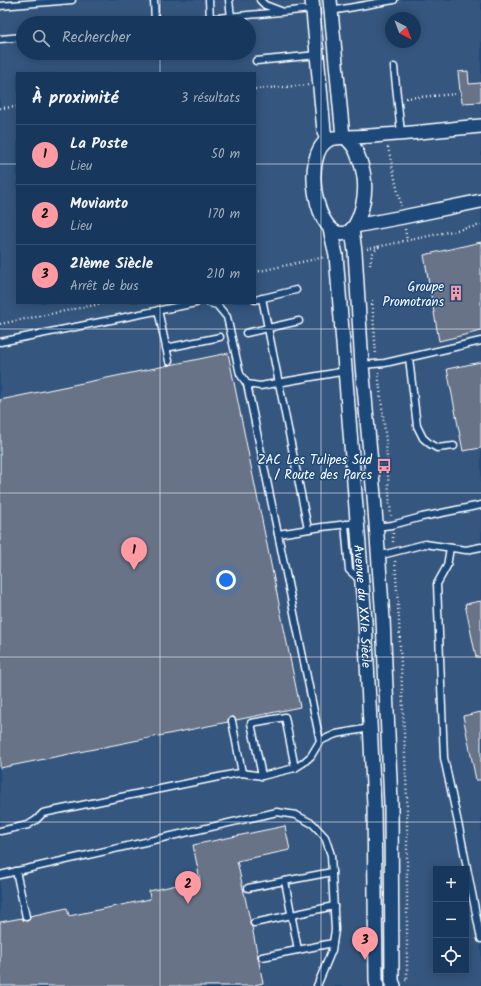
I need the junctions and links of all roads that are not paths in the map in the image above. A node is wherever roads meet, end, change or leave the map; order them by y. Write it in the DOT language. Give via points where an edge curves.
graph roads {
  1 [pos="72,0"];
  2 [pos="154,0"];
  3 [pos="209,0"];
  4 [pos="229,0"];
  5 [pos="260,0"];
  6 [pos="394,0"];
  7 [pos="312,4"];
  8 [pos="331,5"];
  9 [pos="0,6"];
  10 [pos="282,12"];
  11 [pos="155,16"];
  12 [pos="210,16"];
  13 [pos="231,16"];
  14 [pos="241,16"];
  15 [pos="16,37"];
  16 [pos="0,39"];
  17 [pos="317,55"];
  18 [pos="256,61"];
  19 [pos="394,67"];
  20 [pos="481,126"];
  21 [pos="401,133"];
  22 [pos="344,137"];
  23 [pos="327,141"];
  24 [pos="481,201"];
  25 [pos="354,227"];
  26 [pos="330,228"];
  27 [pos="296,290"];
  28 [pos="258,299"];
  29 [pos="191,304"];
  30 [pos="213,304"];
  31 [pos="158,310"];
  32 [pos="299,321"];
  33 [pos="268,328"];
  34 [pos="246,333"];
  35 [pos="220,337"];
  36 [pos="481,341"];
  37 [pos="0,342"];
  38 [pos="166,348"];
  39 [pos="409,358"];
  40 [pos="169,361"];
  41 [pos="362,365"];
  42 [pos="346,371"];
  43 [pos="278,383"];
  44 [pos="247,384"];
  45 [pos="454,446"];
  46 [pos="481,505"];
  47 [pos="351,524"];
  48 [pos="376,527"];
  49 [pos="308,529"];
  50 [pos="278,534"];
  51 [pos="481,547"];
  52 [pos="450,548"];
  53 [pos="378,556"];
  54 [pos="232,720"];
  55 [pos="370,728"];
  56 [pos="320,741"];
  57 [pos="295,768"];
  58 [pos="242,773"];
  59 [pos="262,776"];
  60 [pos="0,831"];
  61 [pos="16,871"];
  62 [pos="332,872"];
  63 [pos="0,875"];
  64 [pos="286,881"];
  65 [pos="248,888"];
  66 [pos="334,906"];
  67 [pos="291,915"];
  68 [pos="26,917"];
  69 [pos="254,923"];
  70 [pos="481,939"];
  71 [pos="333,943"];
  72 [pos="298,950"];
  73 [pos="262,957"];
  74 [pos="317,986"];
  75 [pos="377,986"];
  76 [pos="394,986"];
  1 -- 9 [label="lane"];
  2 -- 11 [label="lane"];
  3 -- 12 [label="lane"];
  4 -- 13 [label="lane"];
  5 -- 10 [label="lane"];
  6 -- 8 [label="lane"];
  7 -- 10 [label="lane"];
  7 -- 17 [label="street"];
  8 -- 22 [label="street"];
  10 -- 14 [label="lane"];
  15 -- 16 [label="lane"];
  17 -- 18 [label="lane"];
  17 -- 23 [label="street"];
  19 -- 21 [label="lane"];
  20 -- 21 [label="street"];
  21 -- 22 [label="street"];
  22 -- 23 [label="street"];
  22 -- 25 [label="street" via="356,149 365,182 363,205"];
  23 -- 26 [label="street, Avenue du XXIe Siècle" via="320,148 315,161 313,179 316,200"];
  24 -- 25 [label="street"];
  25 -- 26 [label="street" via="347,233 338,234"];
  25 -- 41 [label="street, Avenue du XXIe Siècle"];
  26 -- 42 [label="street, Avenue du XXIe Siècle" via="336,255"];
  27 -- 28 [label="lane"];
  28 -- 33 [label="lane"];
  29 -- 31 [label="lane"];
  30 -- 44 [label="lane" via="217,305 227,318 240,374"];
  31 -- 37 [label="lane"];
  31 -- 38 [label="lane"];
  32 -- 33 [label="lane"];
  33 -- 34 [label="lane"];
  33 -- 43 [label="lane"];
  35 -- 38 [label="lane"];
  36 -- 39 [label="lane"];
  38 -- 40 [label="lane"];
  39 -- 41 [label="lane"];
  39 -- 45 [label="lane" via="417,426 423,438 437,448"];
  41 -- 48 [label="street, Avenue du XXIe Siècle"];
  42 -- 43 [label="lane"];
  42 -- 47 [label="street, Avenue du XXIe Siècle"];
  43 -- 44 [label="lane" via="260,386"];
  43 -- 49 [label="lane"];
  44 -- 50 [label="lane"];
  46 -- 48 [label="lane"];
  47 -- 49 [label="lane"];
  47 -- 55 [label="street, Avenue du XXIe Siècle" via="362,582"];
  48 -- 53 [label="street, Avenue du XXIe Siècle"];
  49 -- 50 [label="lane"];
  50 -- 56 [label="lane"];
  51 -- 52 [label="lane" via="466,550"];
  52 -- 53 [label="lane" via="425,544"];
  52 -- 70 [label="lane" via="447,566 437,584 444,758"];
  53 -- 76 [label="street, Avenue du XXIe Siècle" via="391,803"];
  54 -- 58 [label="lane"];
  55 -- 56 [label="lane" via="336,734"];
  55 -- 75 [label="street, Avenue du XXIe Siècle"];
  56 -- 57 [label="lane" via="311,756"];
  57 -- 59 [label="lane"];
  57 -- 59 [label="lane" via="285,718 251,723"];
  58 -- 59 [label="lane"];
  58 -- 60 [label="lane" via="43,813 28,825"];
  61 -- 62 [label="lane" via="277,812 296,815 313,824 325,837 331,855"];
  61 -- 63 [label="lane"];
  61 -- 68 [label="lane"];
  62 -- 64 [label="lane"];
  62 -- 66 [label="lane"];
  64 -- 65 [label="lane"];
  64 -- 67 [label="lane"];
  66 -- 67 [label="lane"];
  66 -- 71 [label="lane"];
  67 -- 69 [label="lane"];
  67 -- 72 [label="lane"];
  71 -- 72 [label="lane"];
  71 -- 74 [label="lane"];
  72 -- 73 [label="lane"];
}
